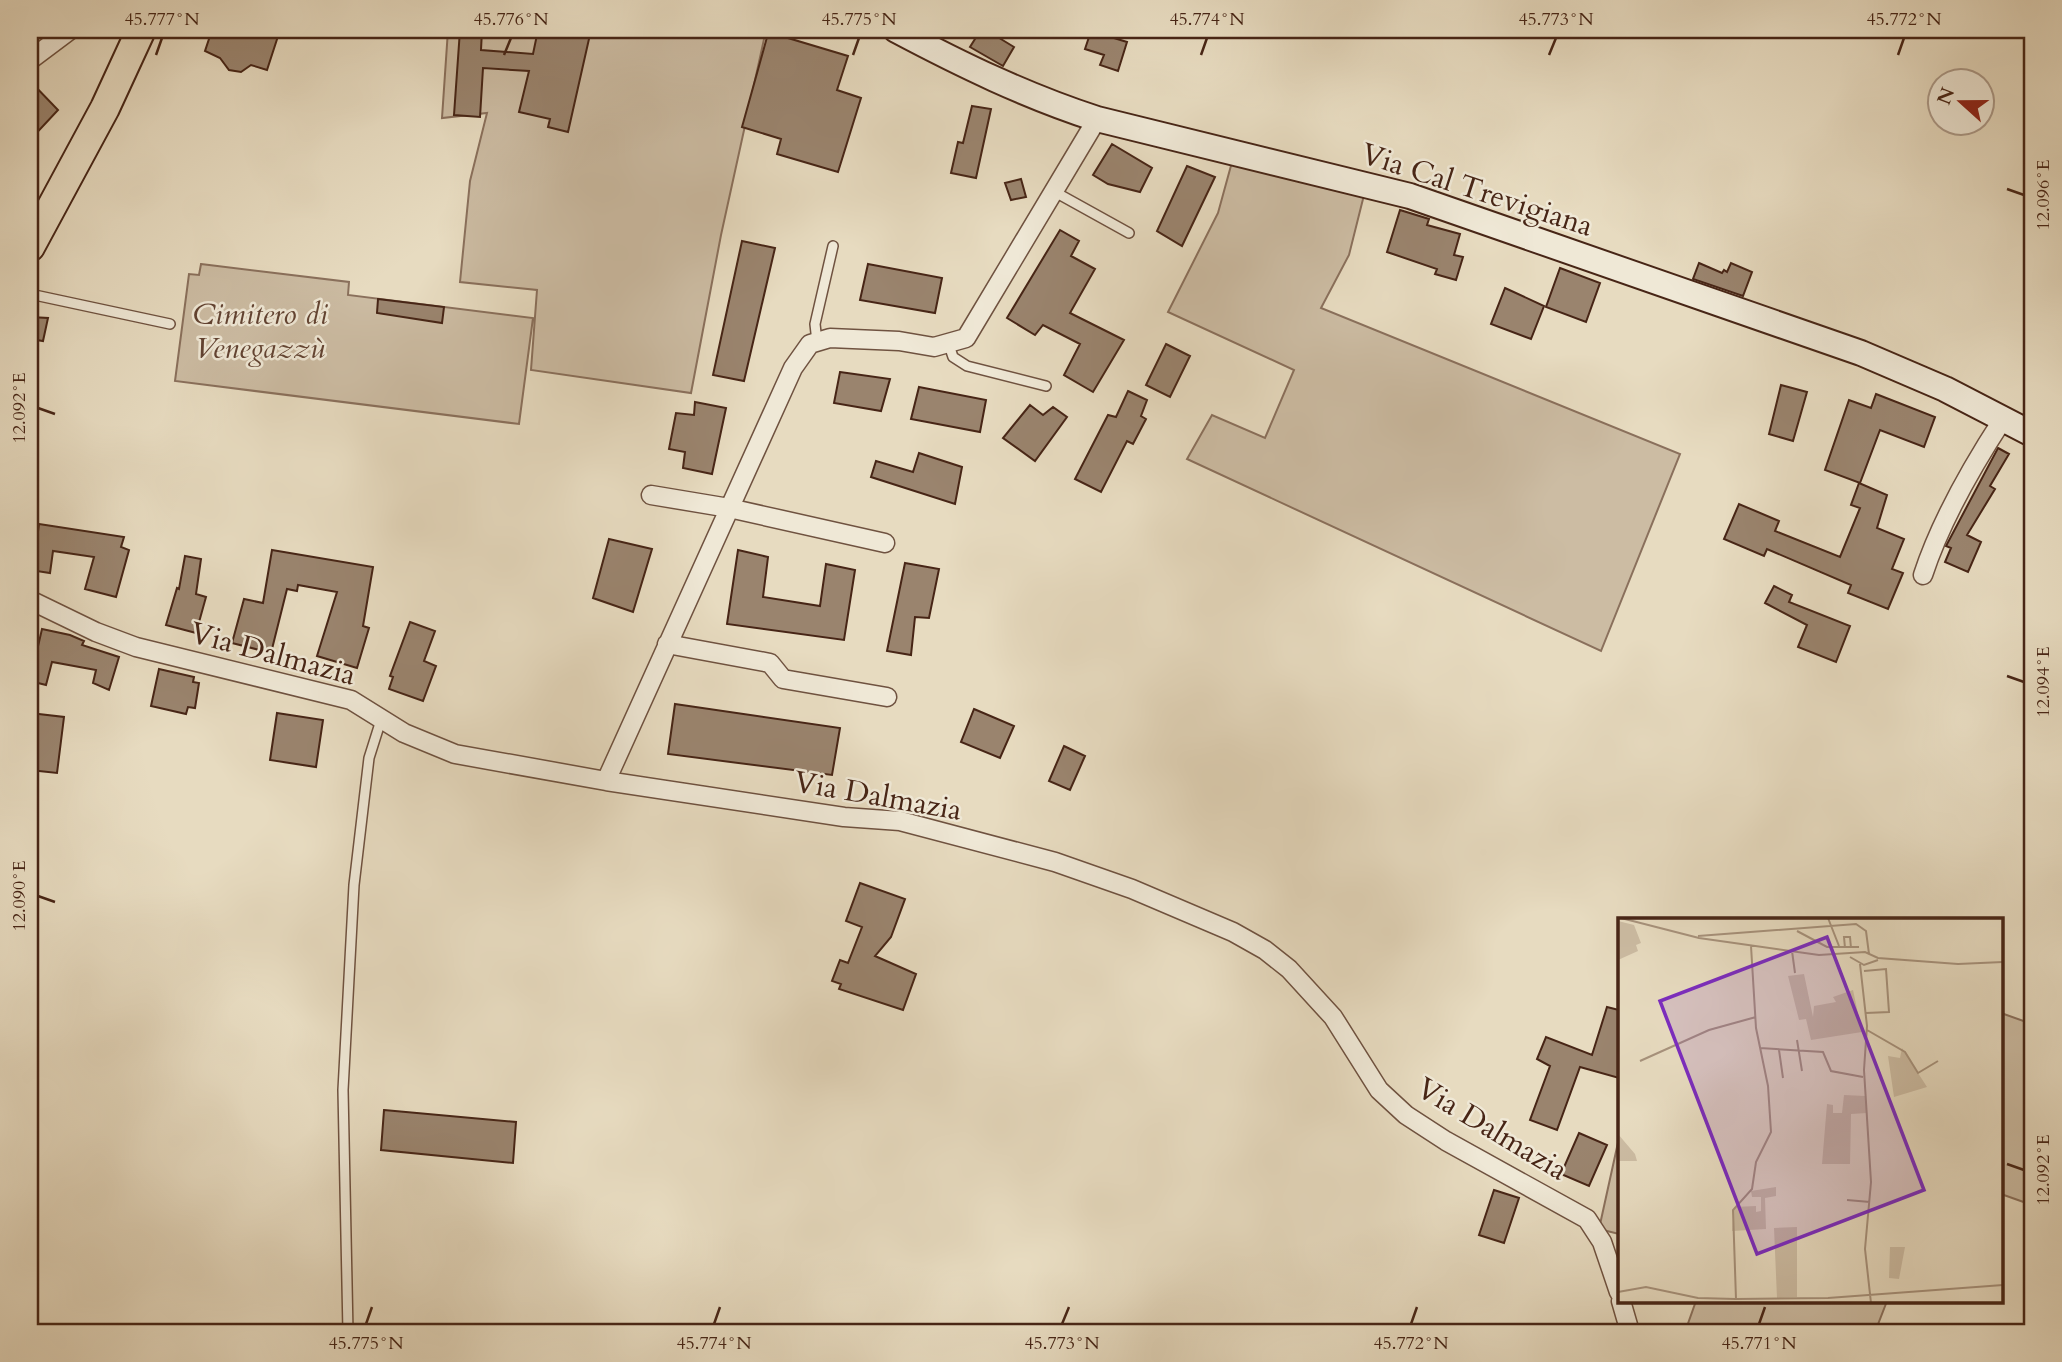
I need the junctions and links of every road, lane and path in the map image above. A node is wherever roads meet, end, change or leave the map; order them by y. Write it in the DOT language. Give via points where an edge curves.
graph roads {
  1 [pos="70,30"];
  2 [pos="141,30"];
  3 [pos="896,30"];
  4 [pos="30,60"];
  5 [pos="1097,119"];
  6 [pos="1055,192"];
  7 [pos="1129,233"];
  8 [pos="834,246"];
  9 [pos="30,247"];
  10 [pos="30,294"];
  11 [pos="170,324"];
  12 [pos="817,342"];
  13 [pos="949,345"];
  14 [pos="1046,386"];
  15 [pos="2003,419"];
  16 [pos="2032,434"];
  17 [pos="652,495"];
  18 [pos="729,508"];
  19 [pos="885,542"];
  20 [pos="1923,575"];
  21 [pos="30,600"];
  22 [pos="667,644"];
  23 [pos="887,697"];
  24 [pos="381,720"];
  25 [pos="606,781"];
  26 [pos="1618,1289"];
  27 [pos="1621,1302"];
  28 [pos="348,1332"];
  29 [pos="1630,1332"];
  1 -- 4 [label="street"];
  2 -- 9 [label="main road"];
  3 -- 5 [label="street, Via Cal Trevigiana" via="1014,90"];
  5 -- 6 [label="street"];
  5 -- 15 [label="street, Via Cal Trevigiana" via="1410,196 1861,353"];
  6 -- 7 [label="lane"];
  6 -- 13 [label="street" via="966,338"];
  8 -- 12 [label="lane" via="815,324"];
  10 -- 11 [label="lane"];
  12 -- 13 [label="street" via="830,338"];
  12 -- 18 [label="street" via="810,344 793,368"];
  13 -- 14 [label="lane" via="953,357 967,366"];
  15 -- 16 [label="street, Via Cal Trevigiana"];
  15 -- 20 [label="street" via="1977,458"];
  17 -- 18 [label="street"];
  18 -- 19 [label="street"];
  18 -- 22 [label="street"];
  21 -- 24 [label="street, Via Dalmazia" via="136,647 337,695"];
  22 -- 23 [label="street" via="770,663 783,678"];
  22 -- 25 [label="street"];
  24 -- 25 [label="street, Via Dalmazia" via="420,742 455,754"];
  24 -- 28 [label="lane" via="369,758 354,885 343,1090"];
  25 -- 26 [label="street, Via Dalmazia" via="844,817 900,821 1055,862 1233,933 1289,969 1333,1017 1379,1090 1406,1115 1587,1219 1602,1242"];
  27 -- 29 [label="street"];
}
